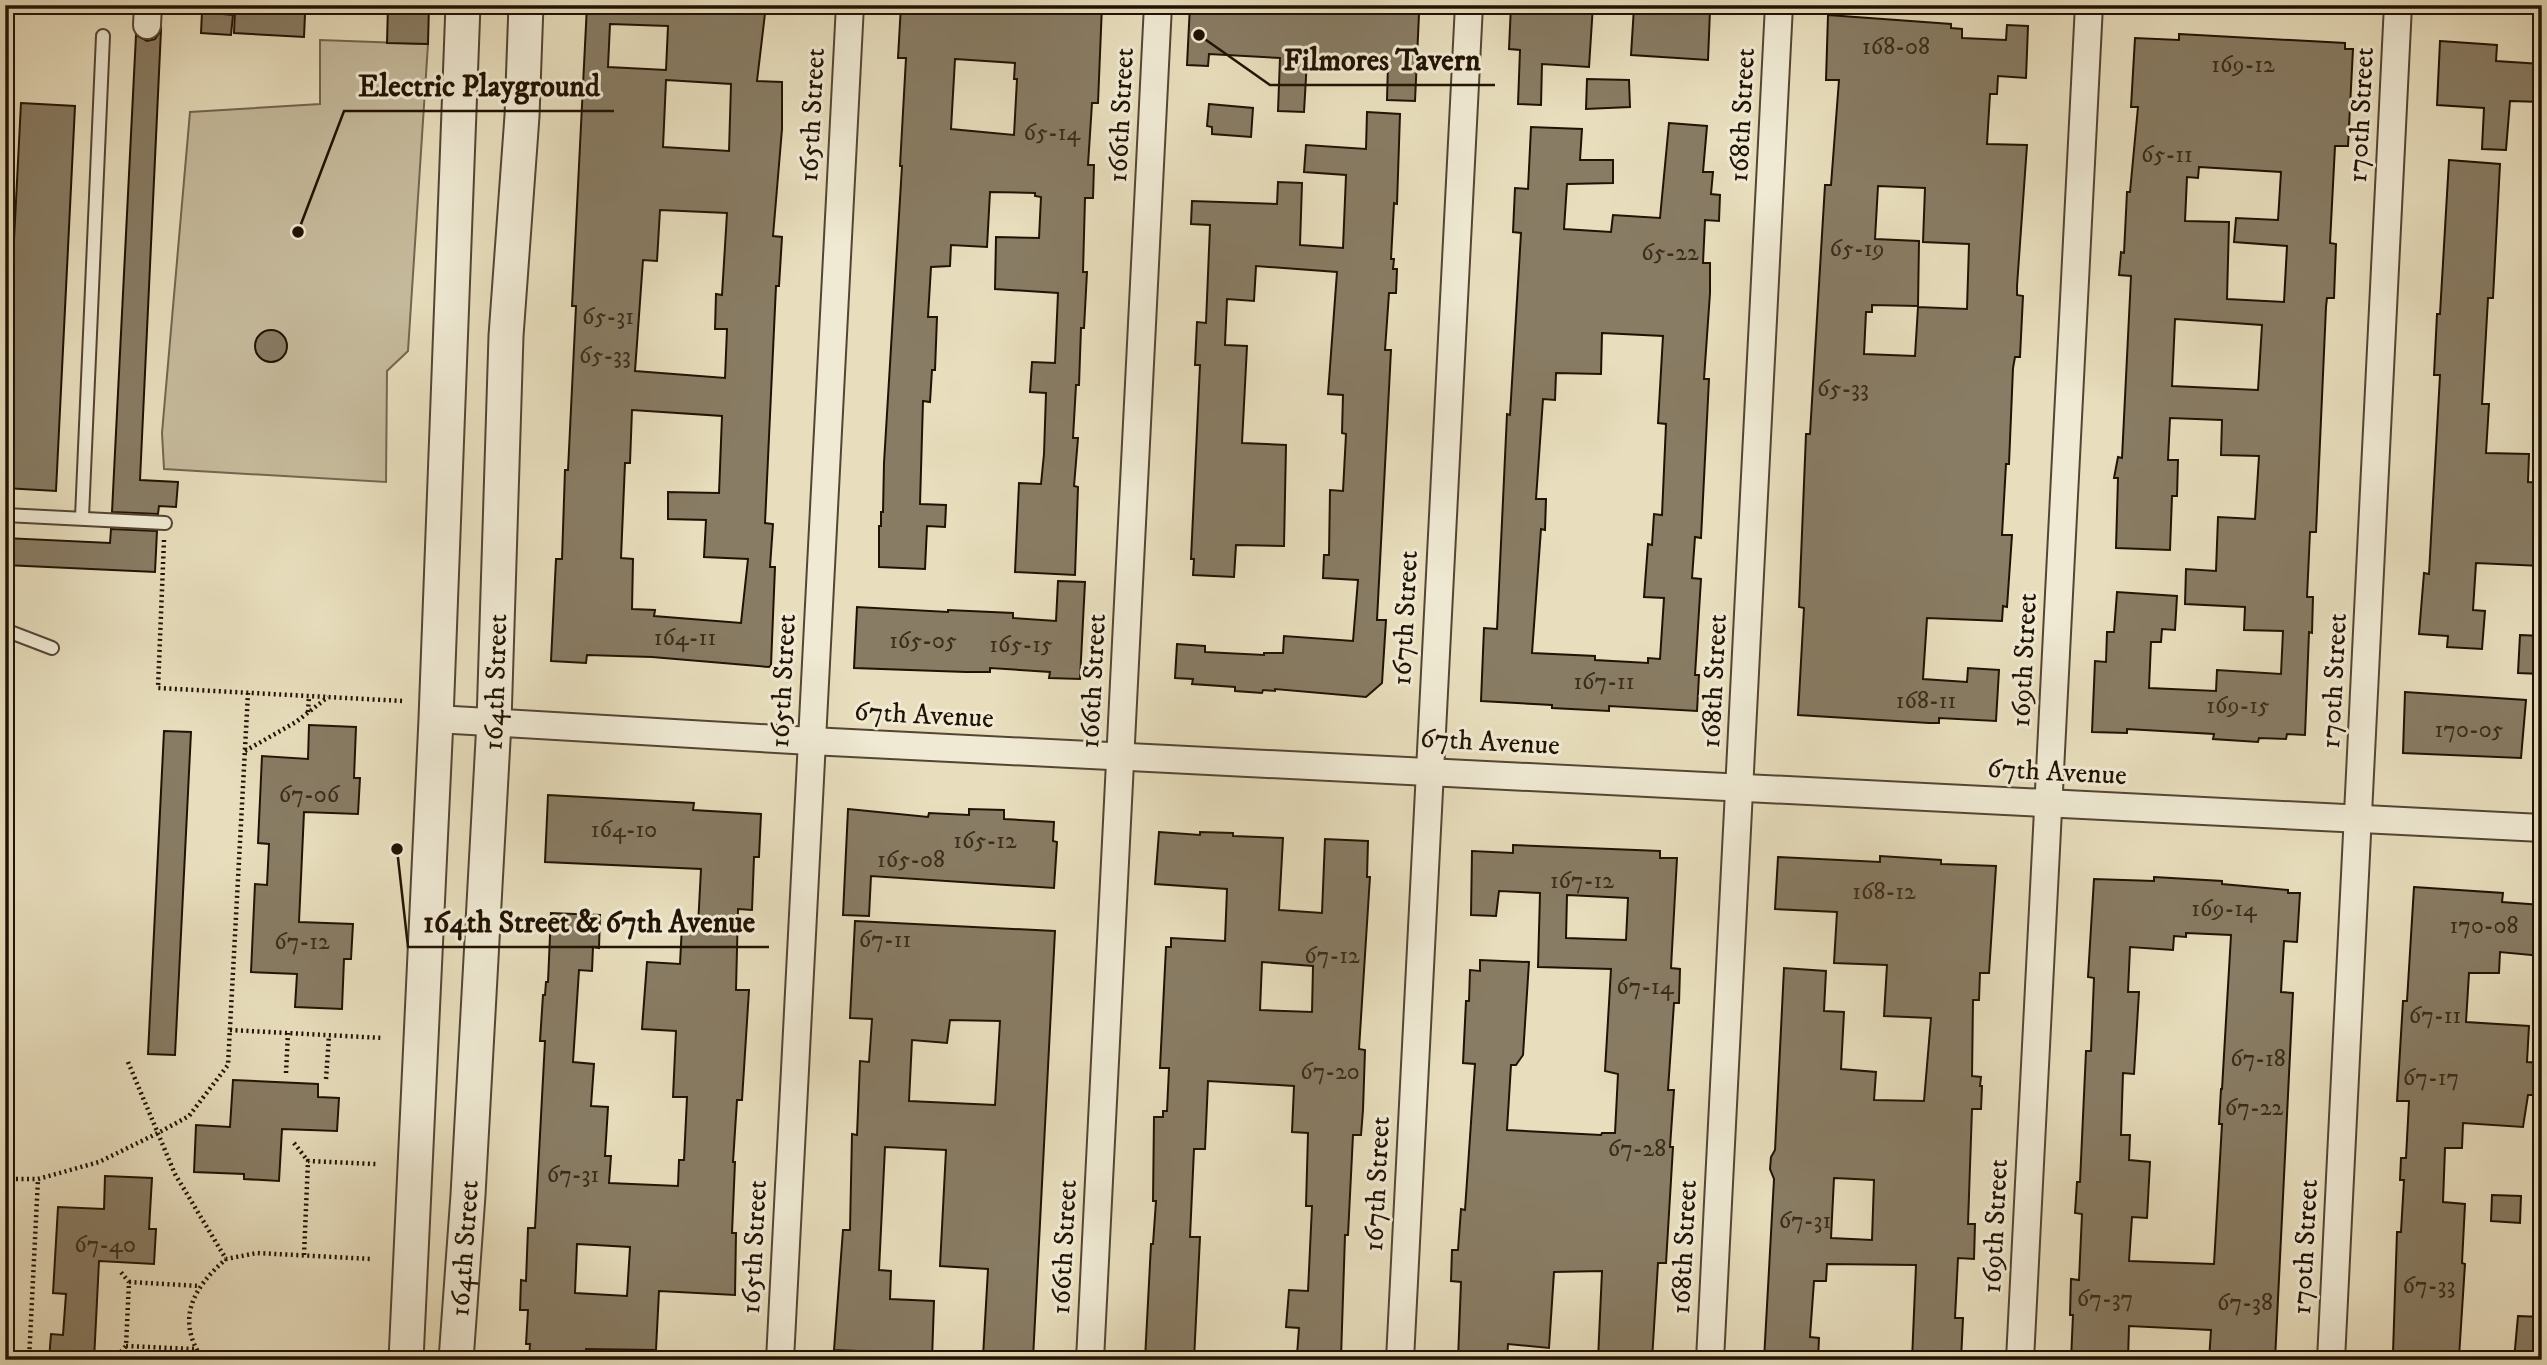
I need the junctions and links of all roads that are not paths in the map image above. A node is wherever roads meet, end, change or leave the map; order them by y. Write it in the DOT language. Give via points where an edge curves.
graph roads {
  1 [pos="463,5"];
  2 [pos="526,5"];
  3 [pos="850,5"];
  4 [pos="1158,5"];
  5 [pos="1469,5"];
  6 [pos="1779,5"];
  7 [pos="2088,5"];
  8 [pos="2398,5"];
  9 [pos="103,36"];
  10 [pos="5,515"];
  11 [pos="82,517"];
  12 [pos="165,523"];
  13 [pos="5,629"];
  14 [pos="52,648"];
  15 [pos="436,719"];
  16 [pos="494,722"];
  17 [pos="811,741"];
  18 [pos="1121,757"];
  19 [pos="1429,771"];
  20 [pos="1740,786"];
  21 [pos="2049,803"];
  22 [pos="2359,818"];
  23 [pos="2542,828"];
  24 [pos="407,1360"];
  25 [pos="456,1360"];
  26 [pos="780,1360"];
  27 [pos="1090,1360"];
  28 [pos="1400,1360"];
  29 [pos="1710,1360"];
  30 [pos="2020,1360"];
  31 [pos="2331,1360"];
  1 -- 15 [label="street, 164th Street"];
  2 -- 16 [label="street, 164th Street" via="506,336"];
  3 -- 17 [label="street, 165th Street"];
  4 -- 18 [label="street, 166th Street"];
  5 -- 19 [label="street, 167th Street"];
  6 -- 20 [label="street, 168th Street"];
  7 -- 21 [label="street, 169th Street"];
  8 -- 22 [label="street, 170th Street"];
  9 -- 11 [label="lane"];
  10 -- 11 [label="lane"];
  11 -- 12 [label="lane"];
  13 -- 14 [label="lane"];
  15 -- 16 [label="street, 67th Avenue"];
  15 -- 24 [label="street, 164th Street"];
  16 -- 17 [label="street, 67th Avenue"];
  16 -- 25 [label="street, 164th Street"];
  17 -- 18 [label="street, 67th Avenue"];
  17 -- 26 [label="street, 165th Street"];
  18 -- 19 [label="street, 67th Avenue"];
  18 -- 27 [label="street, 166th Street"];
  19 -- 20 [label="street, 67th Avenue"];
  19 -- 28 [label="street, 167th Street"];
  20 -- 21 [label="street, 67th Avenue"];
  20 -- 29 [label="street, 168th Street"];
  21 -- 22 [label="street, 67th Avenue"];
  21 -- 30 [label="street, 169th Street"];
  22 -- 23 [label="street, 67th Avenue"];
  22 -- 31 [label="street, 170th Street"];
}
